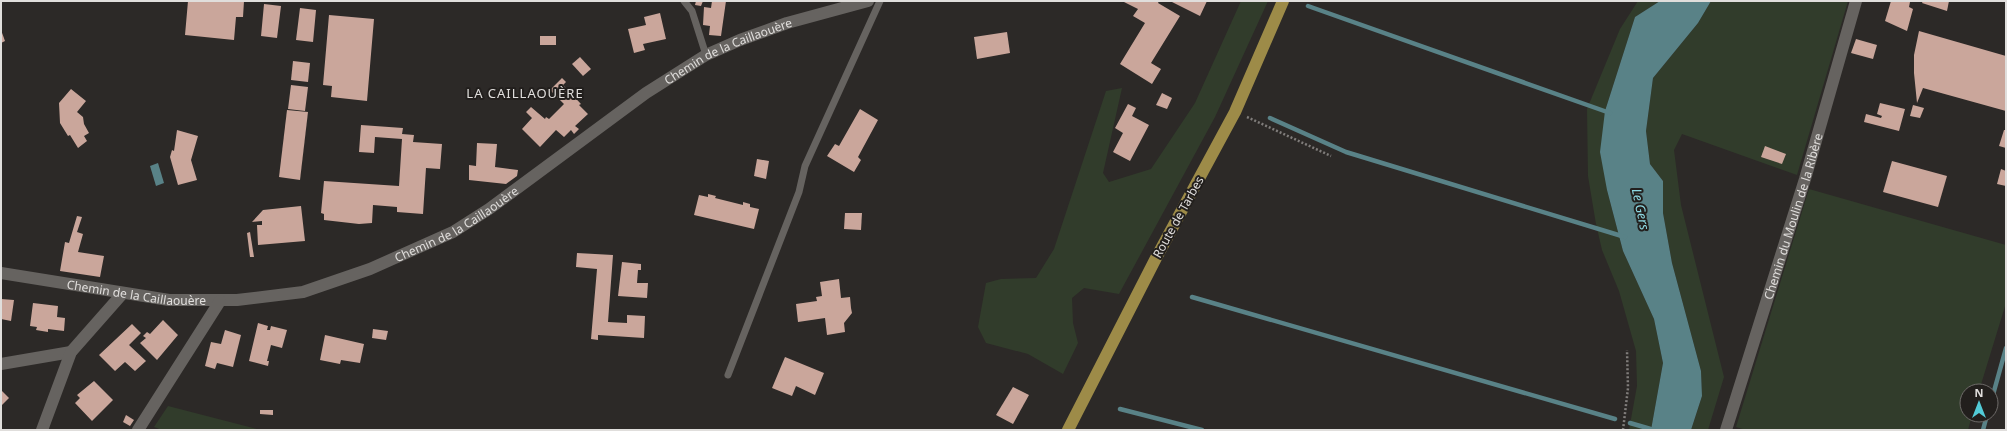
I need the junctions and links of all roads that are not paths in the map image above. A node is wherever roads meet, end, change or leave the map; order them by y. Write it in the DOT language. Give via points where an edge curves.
graph roads {
  1 [pos="684,1"];
  2 [pos="868,1"];
  3 [pos="880,1"];
  4 [pos="1282,1"];
  5 [pos="1856,1"];
  6 [pos="706,54"];
  7 [pos="1,273"];
  8 [pos="123,293"];
  9 [pos="220,301"];
  10 [pos="71,352"];
  11 [pos="1,364"];
  12 [pos="728,375"];
  13 [pos="42,430"];
  14 [pos="138,430"];
  15 [pos="1068,430"];
  16 [pos="1726,430"];
  1 -- 6 [label="lane" via="692,11"];
  2 -- 6 [label="street, Chemin de la Caillaouère" via="787,23"];
  3 -- 12 [label="lane" via="805,166 799,192"];
  4 -- 15 [label="main road, Route de Tarbes" via="1235,112 1156,258"];
  5 -- 16 [label="street, Chemin du Moulin de la Ribère" via="1805,179"];
  6 -- 9 [label="street, Chemin de la Caillaouère" via="646,93 489,209 453,232 370,269 303,292 259,299"];
  7 -- 8 [label="street, Chemin de la Caillaouère"];
  8 -- 9 [label="street, Chemin de la Caillaouère" via="169,300"];
  8 -- 10 [label="street"];
  9 -- 14 [label="street"];
  10 -- 11 [label="street"];
  10 -- 13 [label="street"];
}
